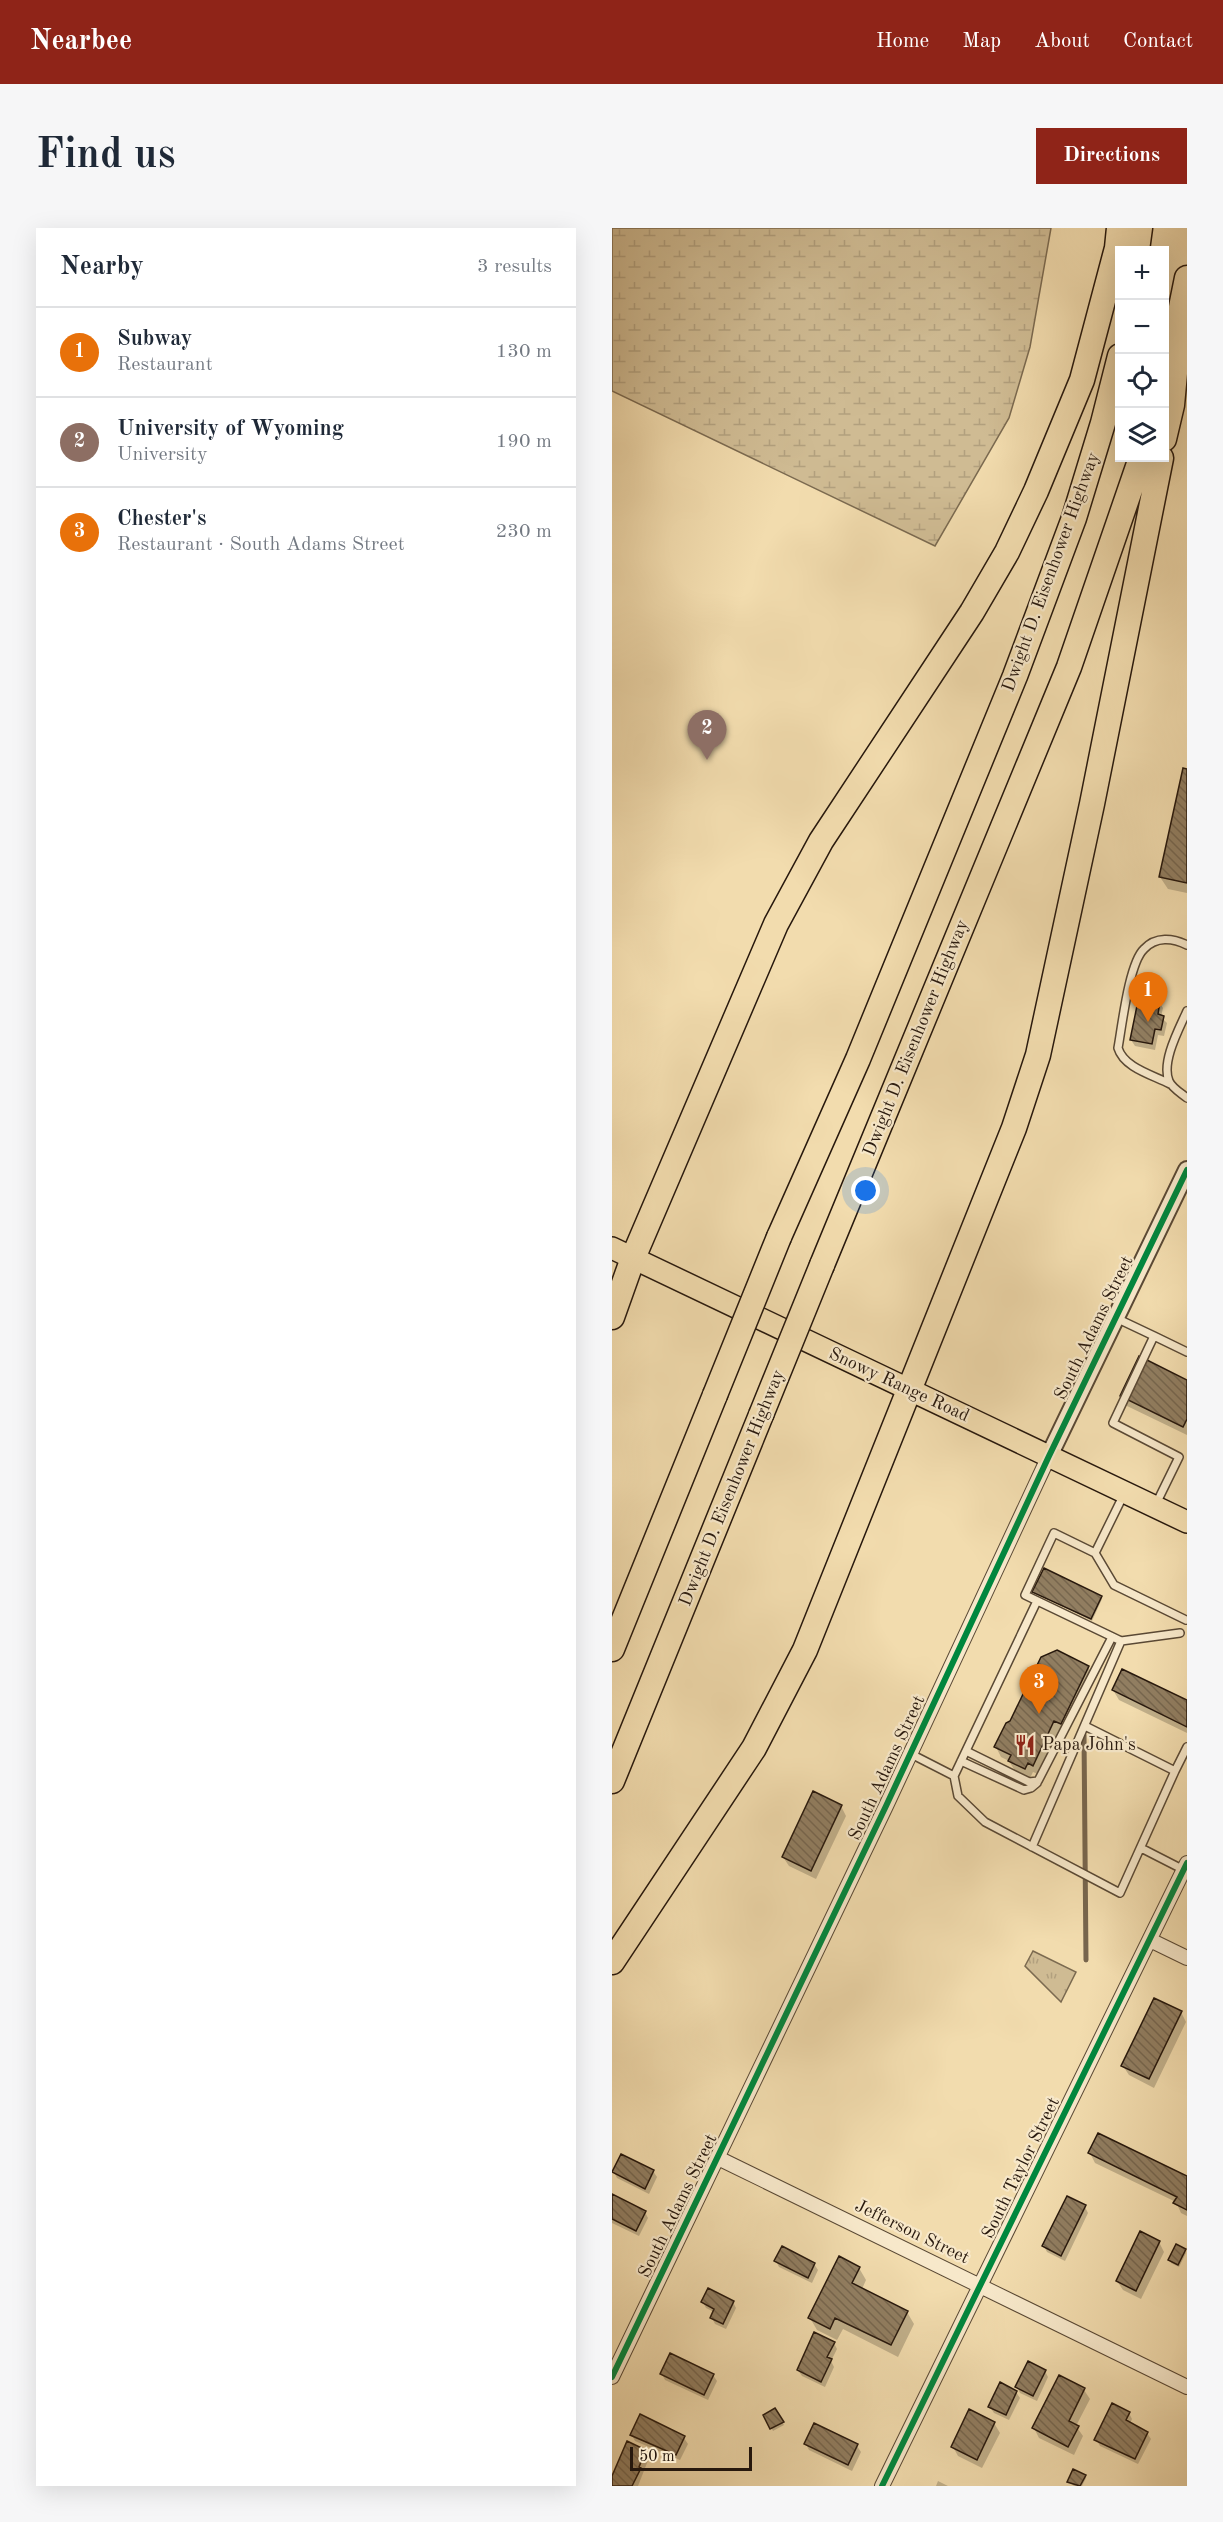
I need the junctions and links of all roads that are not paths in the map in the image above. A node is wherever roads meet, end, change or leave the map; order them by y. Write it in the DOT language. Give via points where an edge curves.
graph roads {
  1 [pos="1119,228"];
  2 [pos="1140,228"];
  3 [pos="1138,246"];
  4 [pos="1187,278"];
  5 [pos="1180,321"];
  6 [pos="1169,360"];
  7 [pos="1115,373"];
  8 [pos="1169,418"];
  9 [pos="1140,462"];
  10 [pos="1160,462"];
  11 [pos="1187,945"];
  12 [pos="1187,1011"];
  13 [pos="1170,1084"];
  14 [pos="1187,1098"];
  15 [pos="1187,1170"];
  16 [pos="622,1253"];
  17 [pos="612,1317"];
  18 [pos="1116,1317"];
  19 [pos="1154,1336"];
  20 [pos="1187,1352"];
  21 [pos="908,1389"];
  22 [pos="1049,1456"];
  23 [pos="1179,1457"];
  24 [pos="1187,1460"];
  25 [pos="1124,1492"];
  26 [pos="1155,1507"];
  27 [pos="1187,1522"];
  28 [pos="1095,1553"];
  29 [pos="1037,1601"];
  30 [pos="1187,1619"];
  31 [pos="1184,1635"];
  32 [pos="1113,1637"];
  33 [pos="1121,1641"];
  34 [pos="612,1649"];
  35 [pos="1085,1726"];
  36 [pos="1187,1747"];
  37 [pos="966,1752"];
  38 [pos="911,1754"];
  39 [pos="961,1761"];
  40 [pos="1175,1771"];
  41 [pos="954,1776"];
  42 [pos="612,1781"];
  43 [pos="1038,1781"];
  44 [pos="1032,1846"];
  45 [pos="1141,1848"];
  46 [pos="1185,1866"];
  47 [pos="1150,1940"];
  48 [pos="1187,1958"];
  49 [pos="612,1962"];
  50 [pos="718,2158"];
  51 [pos="980,2284"];
  52 [pos="612,2377"];
  53 [pos="1187,2387"];
  54 [pos="882,2486"];
  1 -- 16 [label="highway" via="1082,380 1007,552 972,612 821,841 776,924"];
  2 -- 3 [label="highway"];
  4 -- 5 [label="highway"];
  5 -- 6 [label="highway"];
  5 -- 8 [label="highway"];
  7 -- 34 [label="highway, Dwight D. Eisenhower Highway, bridge" via="1074,518 1015,676 858,1059 779,1237"];
  9 -- 42 [label="highway, Dwight D. Eisenhower Highway, bridge" via="1069,667"];
  10 -- 21 [label="highway" via="1038,1055 1014,1128"];
  11 -- 13 [label="lane" via="1168,938 1143,949 1131,978 1118,1048 1128,1063"];
  12 -- 13 [label="lane" via="1172,1045 1166,1072"];
  13 -- 14 [label="lane"];
  15 -- 18 [label="street, South Adams Street"];
  16 -- 17 [label="highway"];
  16 -- 21 [label="main road, Snowy Range Road"];
  18 -- 19 [label="lane"];
  18 -- 22 [label="street, South Adams Street"];
  19 -- 20 [label="lane"];
  19 -- 23 [label="lane" via="1113,1423"];
  21 -- 22 [label="main road, Snowy Range Road"];
  21 -- 49 [label="highway" via="805,1650 759,1739"];
  22 -- 25 [label="main road, Snowy Range Road"];
  22 -- 38 [label="street, South Adams Street"];
  23 -- 24 [label="lane"];
  23 -- 26 [label="lane"];
  25 -- 26 [label="main road, Snowy Range Road"];
  25 -- 28 [label="lane"];
  26 -- 27 [label="main road, Snowy Range Road"];
  28 -- 29 [label="lane" via="1054,1533 1025,1595"];
  28 -- 30 [label="lane" via="1114,1585"];
  29 -- 32 [label="lane"];
  29 -- 37 [label="lane"];
  30 -- 31 [label="lane"];
  31 -- 33 [label="lane"];
  32 -- 33 [label="lane"];
  32 -- 43 [label="lane"];
  33 -- 35 [label="lane"];
  35 -- 40 [label="lane"];
  35 -- 44 [label="lane"];
  36 -- 40 [label="lane"];
  37 -- 39 [label="lane"];
  37 -- 43 [label="lane" via="1029,1782"];
  38 -- 41 [label="lane"];
  38 -- 50 [label="street, South Adams Street"];
  39 -- 41 [label="lane"];
  39 -- 43 [label="lane" via="1024,1790"];
  40 -- 45 [label="lane"];
  41 -- 44 [label="lane" via="958,1796 985,1822"];
  44 -- 45 [label="lane" via="1120,1893"];
  45 -- 46 [label="lane"];
  46 -- 47 [label="street, South Taylor Street"];
  47 -- 48 [label="street"];
  47 -- 51 [label="street, South Taylor Street"];
  50 -- 51 [label="street, Jefferson Street"];
  50 -- 52 [label="street, South Adams Street"];
  51 -- 53 [label="street, Jefferson Street"];
  51 -- 54 [label="street, South Taylor Street"];
}
